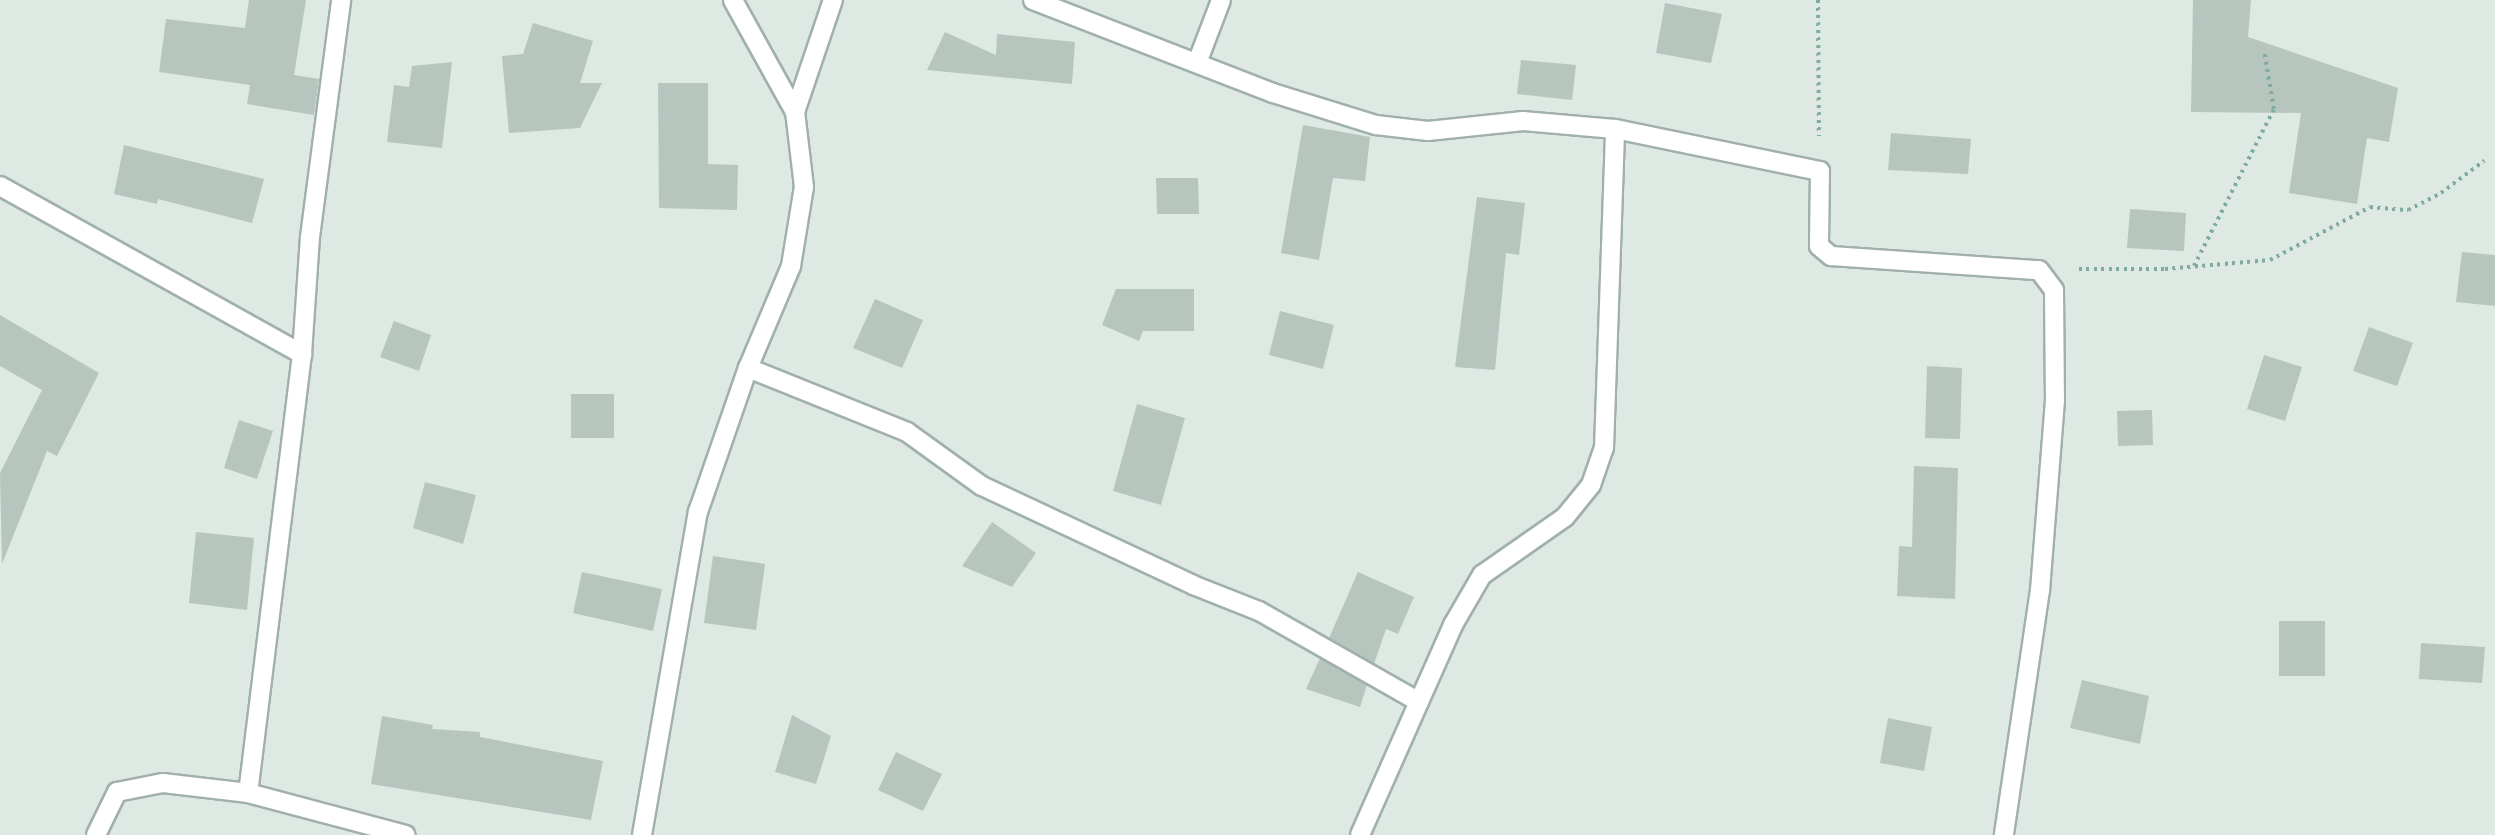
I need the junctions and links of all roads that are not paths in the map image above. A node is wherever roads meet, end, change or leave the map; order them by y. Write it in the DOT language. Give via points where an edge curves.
graph roads {
  1 [pos="341,0"];
  2 [pos="733,0"];
  3 [pos="833,0"];
  4 [pos="1033,0"];
  5 [pos="1221,0"];
  6 [pos="1197,63"];
  7 [pos="795,112"];
  8 [pos="1615,129"];
  9 [pos="0,186"];
  10 [pos="302,354"];
  11 [pos="748,368"];
  12 [pos="1419,702"];
  13 [pos="248,793"];
  14 [pos="96,835"];
  15 [pos="406,835"];
  16 [pos="642,835"];
  17 [pos="1360,835"];
  18 [pos="2004,835"];
  1 -- 10 [label="street" via="310,237"];
  2 -- 7 [label="street"];
  3 -- 7 [label="street"];
  4 -- 6 [label="street"];
  5 -- 6 [label="street"];
  6 -- 8 [label="street" via="1273,93 1377,125 1428,131 1523,121"];
  7 -- 11 [label="street" via="804,187 791,266"];
  8 -- 12 [label="street" via="1604,448 1591,485 1565,517 1482,575 1453,625"];
  8 -- 18 [label="street" via="1821,171 1819,246 1831,256 2039,270 2054,290 2055,400 2040,590"];
  9 -- 10 [label="street"];
  10 -- 13 [label="street"];
  11 -- 12 [label="street" via="907,432 982,486 1193,585 1259,611"];
  11 -- 16 [label="street" via="698,512"];
  12 -- 17 [label="street"];
  13 -- 14 [label="street" via="163,783 117,792"];
  13 -- 15 [label="street"];
}
